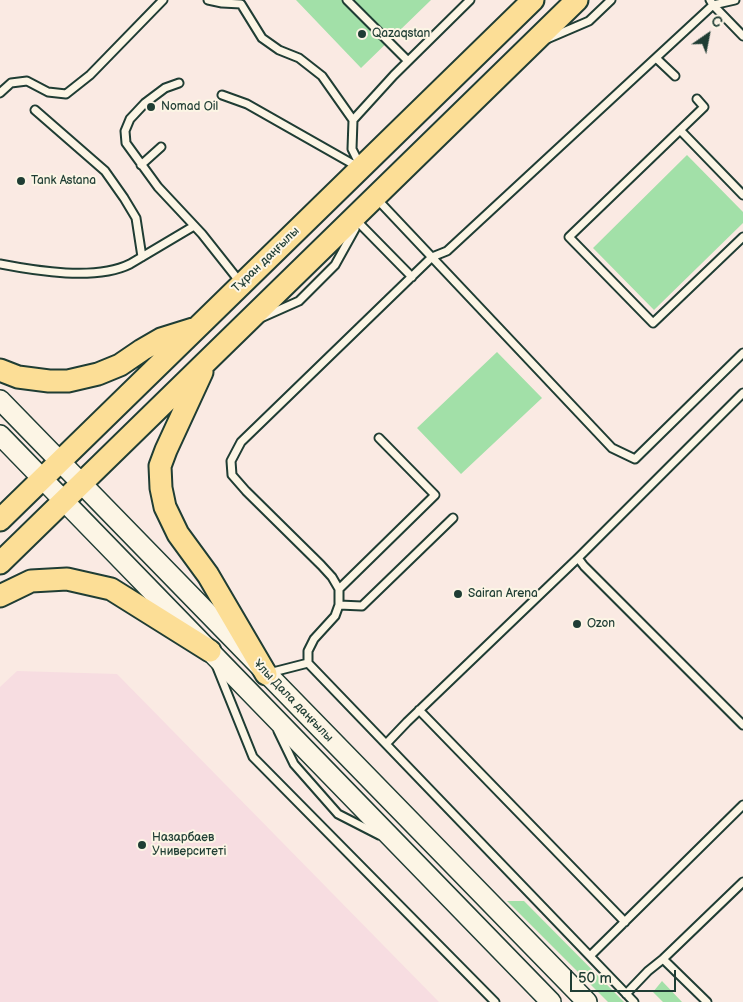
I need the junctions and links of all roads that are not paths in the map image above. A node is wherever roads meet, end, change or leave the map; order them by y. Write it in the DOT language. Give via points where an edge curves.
graph roads {
  1 [pos="163,0"];
  2 [pos="208,0"];
  3 [pos="347,0"];
  4 [pos="470,0"];
  5 [pos="577,0"];
  6 [pos="611,0"];
  7 [pos="735,0"];
  8 [pos="239,2"];
  9 [pos="712,2"];
  10 [pos="529,3"];
  11 [pos="743,36"];
  12 [pos="529,47"];
  13 [pos="656,58"];
  14 [pos="408,61"];
  15 [pos="675,76"];
  16 [pos="179,83"];
  17 [pos="0,93"];
  18 [pos="222,95"];
  19 [pos="697,99"];
  20 [pos="34,110"];
  21 [pos="353,120"];
  22 [pos="680,130"];
  23 [pos="161,147"];
  24 [pos="141,165"];
  25 [pos="361,168"];
  26 [pos="743,195"];
  27 [pos="364,210"];
  28 [pos="194,226"];
  29 [pos="743,237"];
  30 [pos="142,257"];
  31 [pos="432,257"];
  32 [pos="0,264"];
  33 [pos="412,277"];
  34 [pos="241,285"];
  35 [pos="198,327"];
  36 [pos="743,353"];
  37 [pos="208,359"];
  38 [pos="0,370"];
  39 [pos="743,393"];
  40 [pos="0,400"];
  41 [pos="0,435"];
  42 [pos="378,438"];
  43 [pos="60,462"];
  44 [pos="43,478"];
  45 [pos="81,483"];
  46 [pos="63,500"];
  47 [pos="453,518"];
  48 [pos="0,520"];
  49 [pos="578,558"];
  50 [pos="0,563"];
  51 [pos="339,590"];
  52 [pos="0,596"];
  53 [pos="339,605"];
  54 [pos="210,651"];
  55 [pos="308,664"];
  56 [pos="266,674"];
  57 [pos="419,710"];
  58 [pos="743,724"];
  59 [pos="386,744"];
  60 [pos="743,805"];
  61 [pos="743,882"];
  62 [pos="625,922"];
  63 [pos="590,956"];
  64 [pos="663,959"];
  65 [pos="626,994"];
  66 [pos="495,1002"];
  67 [pos="551,1002"];
  68 [pos="587,1002"];
  69 [pos="634,1002"];
  70 [pos="707,1002"];
  1 -- 17 [label="lane" via="66,94 48,92 27,81 11,83"];
  2 -- 8 [label="lane"];
  3 -- 14 [label="lane"];
  4 -- 14 [label="lane"];
  5 -- 12 [label="main road"];
  6 -- 12 [label="lane" via="589,21"];
  7 -- 9 [label="lane"];
  8 -- 21 [label="lane" via="262,38 299,58 322,76"];
  9 -- 11 [label="lane"];
  9 -- 13 [label="lane"];
  10 -- 25 [label="main road, Тұран даңғылы"];
  12 -- 27 [label="main road"];
  13 -- 15 [label="lane"];
  13 -- 31 [label="lane" via="447,251"];
  14 -- 21 [label="lane"];
  16 -- 24 [label="lane" via="164,88 130,119 125,131 126,142"];
  18 -- 25 [label="lane" via="247,104"];
  19 -- 22 [label="lane" via="704,107"];
  20 -- 30 [label="lane" via="105,172 120,191 136,218"];
  21 -- 25 [label="lane" via="352,149"];
  22 -- 26 [label="lane"];
  22 -- 29 [label="lane" via="569,237 653,323"];
  23 -- 24 [label="lane"];
  24 -- 28 [label="lane"];
  25 -- 34 [label="main road, Тұран даңғылы"];
  27 -- 31 [label="lane"];
  27 -- 33 [label="lane"];
  27 -- 37 [label="main road"];
  28 -- 30 [label="lane"];
  28 -- 34 [label="lane"];
  30 -- 32 [label="lane" via="111,271 87,273"];
  31 -- 33 [label="lane"];
  31 -- 36 [label="lane" via="612,448 635,459"];
  33 -- 51 [label="lane" via="240,442 231,461 232,475 321,565"];
  34 -- 35 [label="main road, Тұран даңғылы"];
  35 -- 38 [label="main road" via="161,339 120,365 68,381 18,377"];
  35 -- 43 [label="main road, Тұран даңғылы"];
  37 -- 45 [label="main road"];
  37 -- 56 [label="main road" via="160,466 161,488 165,507 178,534 208,575"];
  39 -- 49 [label="lane"];
  40 -- 43 [label="main road, Ұлы Дала даңғылы"];
  41 -- 44 [label="main road, Ұлы Дала даңғылы"];
  42 -- 51 [label="lane" via="435,495"];
  43 -- 44 [label="main road, Тұран даңғылы"];
  43 -- 45 [label="main road, Ұлы Дала даңғылы"];
  44 -- 46 [label="main road, Ұлы Дала даңғылы"];
  44 -- 48 [label="main road, Тұран даңғылы"];
  45 -- 46 [label="main road"];
  45 -- 56 [label="main road, Ұлы Дала даңғылы"];
  46 -- 50 [label="main road"];
  46 -- 54 [label="main road, Ұлы Дала даңғылы"];
  47 -- 53 [label="lane" via="362,606"];
  49 -- 57 [label="lane"];
  49 -- 58 [label="lane"];
  51 -- 53 [label="lane"];
  52 -- 54 [label="main road" via="31,582 67,579 111,589"];
  53 -- 55 [label="lane" via="335,616 314,639 308,651"];
  54 -- 66 [label="lane" via="253,757"];
  54 -- 67 [label="main road, Ұлы Дала даңғылы"];
  55 -- 56 [label="lane"];
  55 -- 59 [label="lane"];
  56 -- 68 [label="main road, Ұлы Дала даңғылы"];
  57 -- 59 [label="lane"];
  57 -- 62 [label="lane"];
  59 -- 63 [label="lane"];
  60 -- 62 [label="lane"];
  61 -- 64 [label="lane"];
  62 -- 63 [label="lane"];
  63 -- 65 [label="lane"];
  64 -- 65 [label="lane"];
  64 -- 70 [label="lane"];
  65 -- 69 [label="lane"];
}
